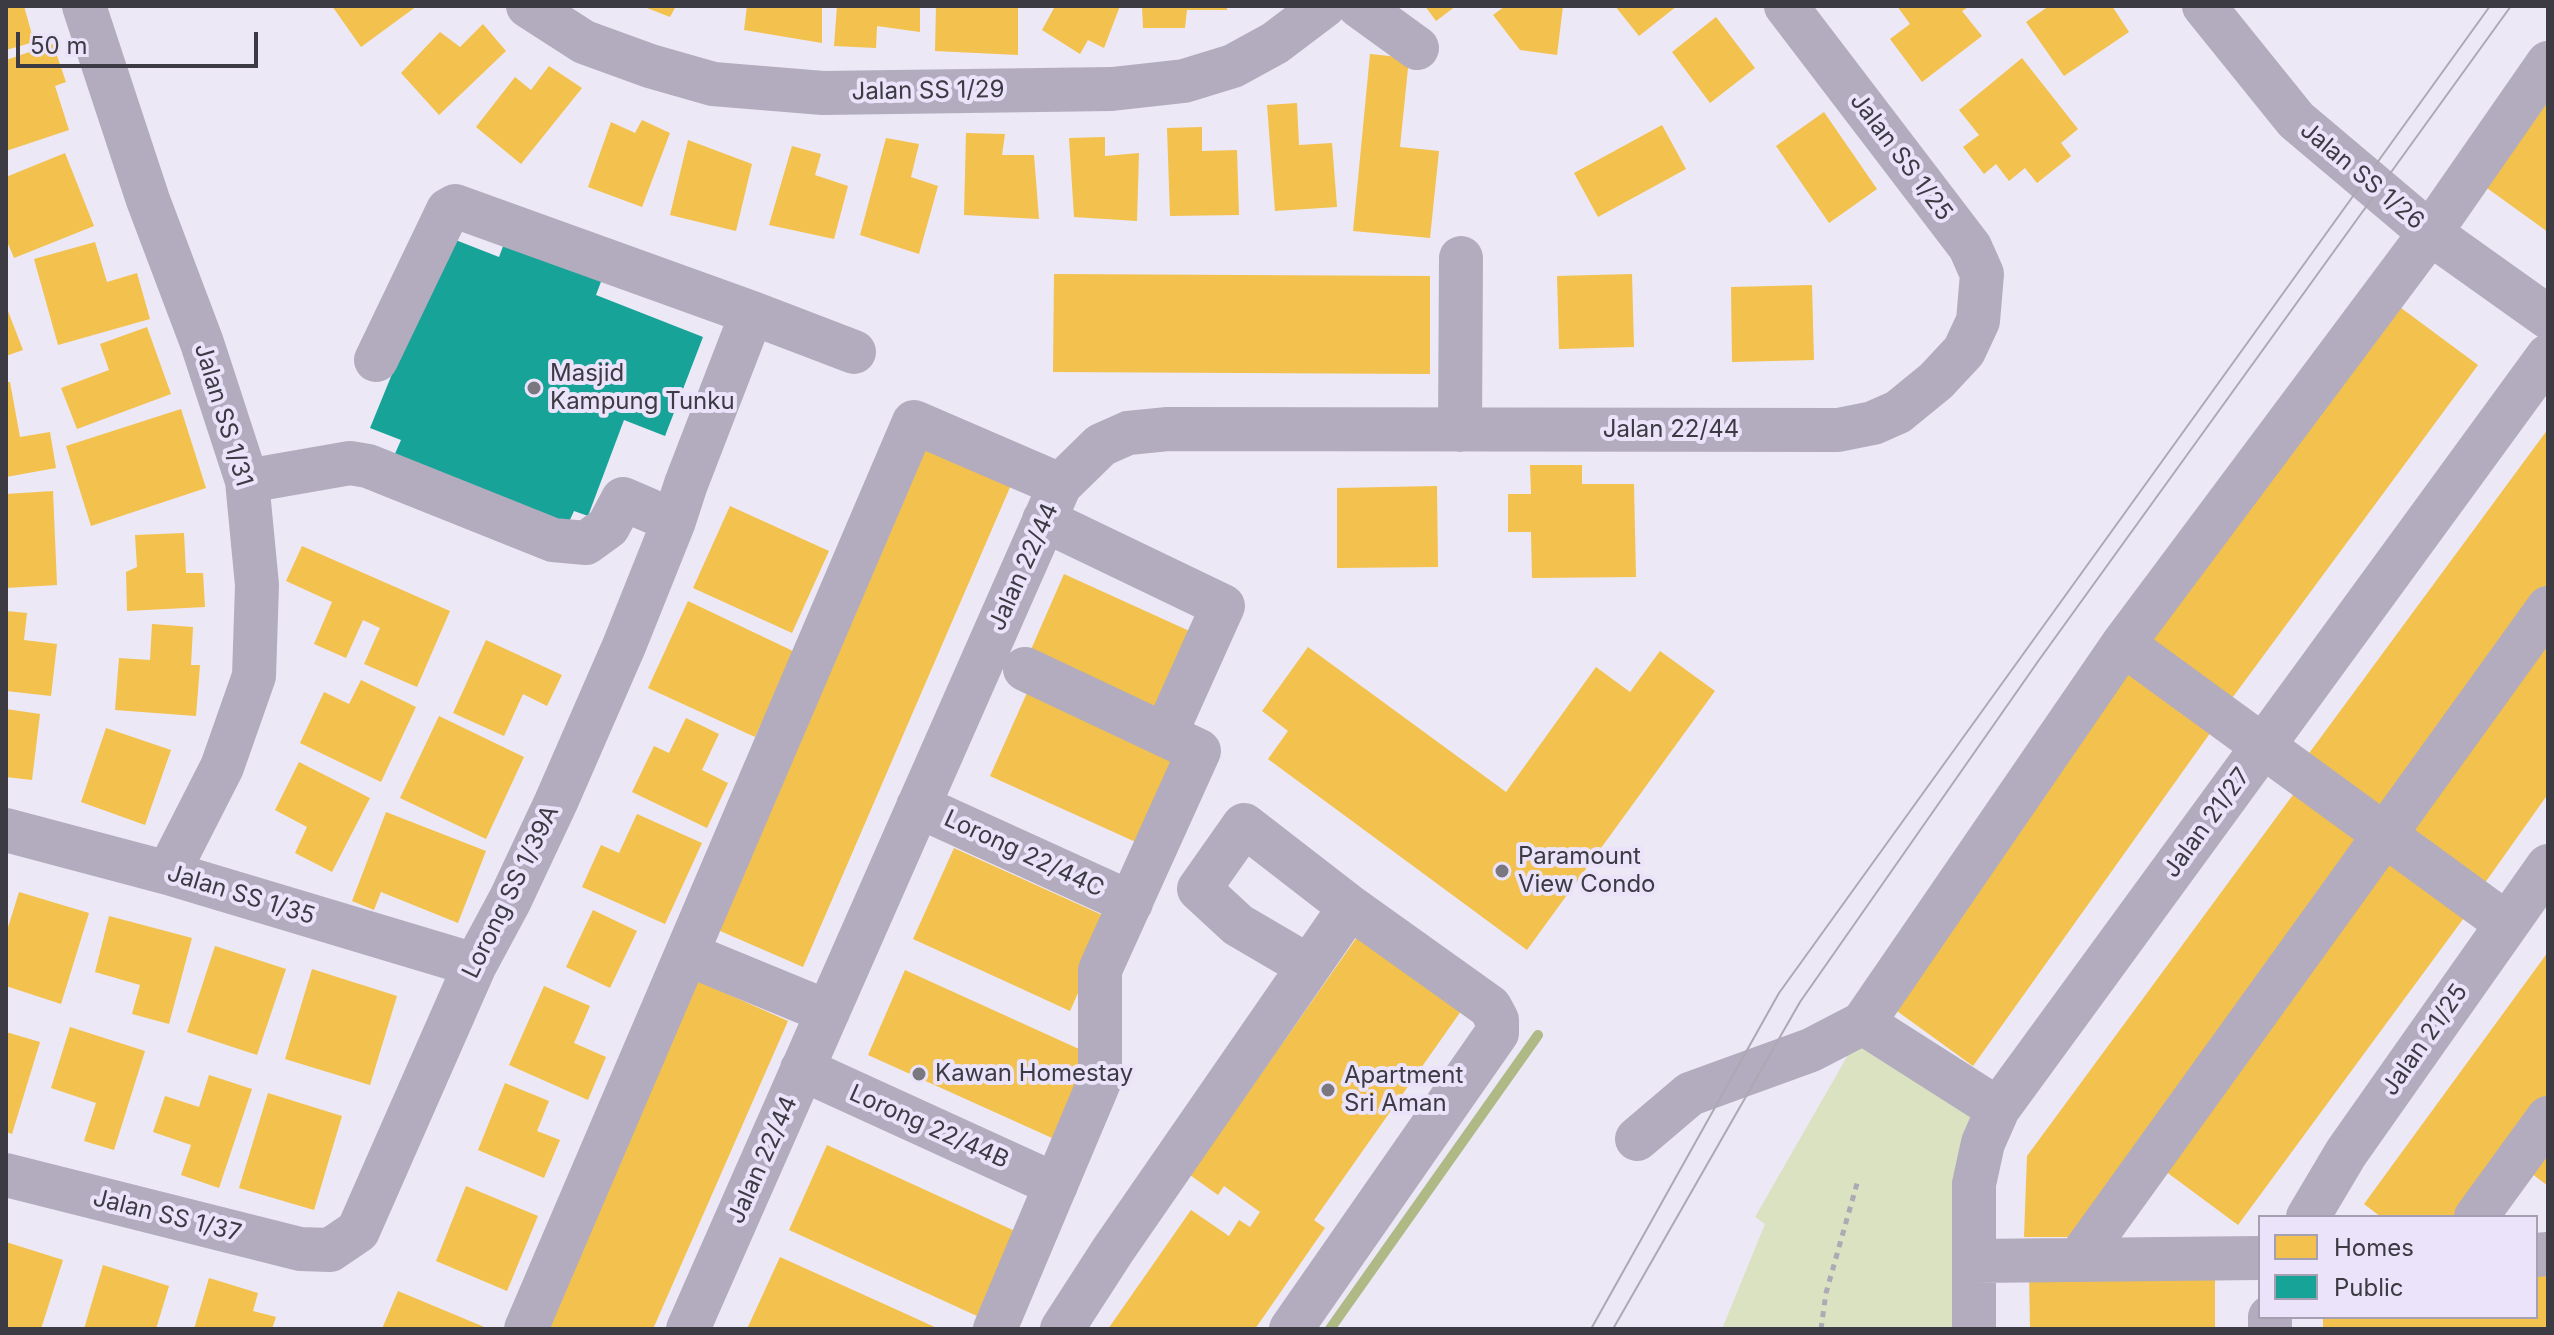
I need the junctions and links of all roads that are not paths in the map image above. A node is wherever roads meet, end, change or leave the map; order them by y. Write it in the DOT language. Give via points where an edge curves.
graph roads {
  1 [pos="84,6"];
  2 [pos="528,6"];
  3 [pos="1324,6"];
  4 [pos="1359,6"];
  5 [pos="1786,6"];
  6 [pos="2204,6"];
  7 [pos="1417,48"];
  8 [pos="2548,63"];
  9 [pos="2430,233"];
  10 [pos="1461,258"];
  11 [pos="752,313"];
  12 [pos="2548,317"];
  13 [pos="1978,321"];
  14 [pos="854,352"];
  15 [pos="2548,356"];
  16 [pos="376,360"];
  17 [pos="1460,430"];
  18 [pos="247,481"];
  19 [pos="1052,503"];
  20 [pos="674,521"];
  21 [pos="2548,608"];
  22 [pos="2123,644"];
  23 [pos="1025,669"];
  24 [pos="1165,735"];
  25 [pos="2263,747"];
  26 [pos="918,806"];
  27 [pos="6,830"];
  28 [pos="2386,836"];
  29 [pos="2548,866"];
  30 [pos="168,873"];
  31 [pos="1131,903"];
  32 [pos="1350,907"];
  33 [pos="2507,924"];
  34 [pos="687,954"];
  35 [pos="475,965"];
  36 [pos="1308,966"];
  37 [pos="828,1012"];
  38 [pos="1863,1023"];
  39 [pos="802,1069"];
  40 [pos="1998,1109"];
  41 [pos="2548,1118"];
  42 [pos="1637,1139"];
  43 [pos="6,1175"];
  44 [pos="1056,1185"];
  45 [pos="2309,1215"];
  46 [pos="2477,1215"];
  47 [pos="330,1250"];
  48 [pos="2258,1258"];
  49 [pos="2079,1259"];
  50 [pos="1974,1261"];
  51 [pos="526,1329"];
  52 [pos="688,1329"];
  53 [pos="995,1329"];
  54 [pos="1062,1329"];
  55 [pos="1291,1329"];
  56 [pos="1974,1329"];
  1 -- 18 [label="street, Jalan SS 1/31"];
  2 -- 3 [label="street, Jalan SS 1/29" via="584,42 650,66 713,84 823,93 1112,89 1184,81 1243,61"];
  4 -- 7 [label="street"];
  5 -- 13 [label="street, Jalan SS 1/25" via="1970,247 1982,274"];
  6 -- 9 [label="street, Jalan SS 1/26" via="2296,120"];
  8 -- 9 [label="street"];
  9 -- 12 [label="street, Jalan SS 1/26"];
  9 -- 22 [label="street"];
  10 -- 17 [label="street"];
  11 -- 14 [label="street"];
  11 -- 16 [label="street" via="455,206 448,210"];
  11 -- 20 [label="street, Lorong SS 1/39A"];
  13 -- 17 [label="street, Jalan 22/44" via="1964,351 1936,381 1898,412 1873,423 1838,430"];
  15 -- 25 [label="street, Jalan 21/27"];
  17 -- 19 [label="street, Jalan 22/44" via="1128,433 1101,445"];
  18 -- 20 [label="street" via="350,463 368,466 553,540 586,543 608,527 623,499"];
  18 -- 30 [label="street, Jalan SS 1/31" via="257,585 254,676 222,767"];
  19 -- 24 [label="street" via="1223,606"];
  19 -- 26 [label="street, Jalan 22/44"];
  19 -- 34 [label="street" via="914,422"];
  20 -- 35 [label="street, Lorong SS 1/39A" via="556,802"];
  21 -- 28 [label="street"];
  22 -- 25 [label="street"];
  22 -- 38 [label="street"];
  23 -- 24 [label="street"];
  24 -- 31 [label="street" via="1199,751"];
  25 -- 28 [label="street"];
  25 -- 40 [label="street, Jalan 21/27"];
  26 -- 31 [label="street, Lorong 22/44C"];
  26 -- 37 [label="street, Jalan 22/44"];
  27 -- 30 [label="street, Jalan SS 1/35"];
  28 -- 33 [label="street"];
  28 -- 49 [label="street"];
  29 -- 33 [label="street, Jalan 21/25"];
  30 -- 35 [label="street, Jalan SS 1/35"];
  31 -- 44 [label="street" via="1100,970 1100,1080"];
  32 -- 36 [label="street"];
  32 -- 36 [label="street" via="1244,825 1199,889 1238,925"];
  32 -- 55 [label="street" via="1490,1007 1497,1033"];
  33 -- 45 [label="street, Jalan 21/25" via="2346,1153"];
  34 -- 37 [label="street"];
  34 -- 51 [label="street"];
  35 -- 47 [label="street, Lorong SS 1/39A" via="358,1231"];
  36 -- 54 [label="street"];
  37 -- 39 [label="street, Jalan 22/44"];
  38 -- 40 [label="street"];
  38 -- 42 [label="street" via="1811,1050 1690,1094"];
  39 -- 44 [label="street, Lorong 22/44B"];
  39 -- 52 [label="street, Jalan 22/44"];
  40 -- 50 [label="street, Jalan 21/27" via="1974,1184"];
  41 -- 46 [label="street"];
  43 -- 47 [label="street, Jalan SS 1/37" via="300,1249"];
  44 -- 53 [label="street"];
  48 -- 49 [label="street"];
  49 -- 50 [label="street"];
  50 -- 56 [label="street, Jalan 21/27"];
}
